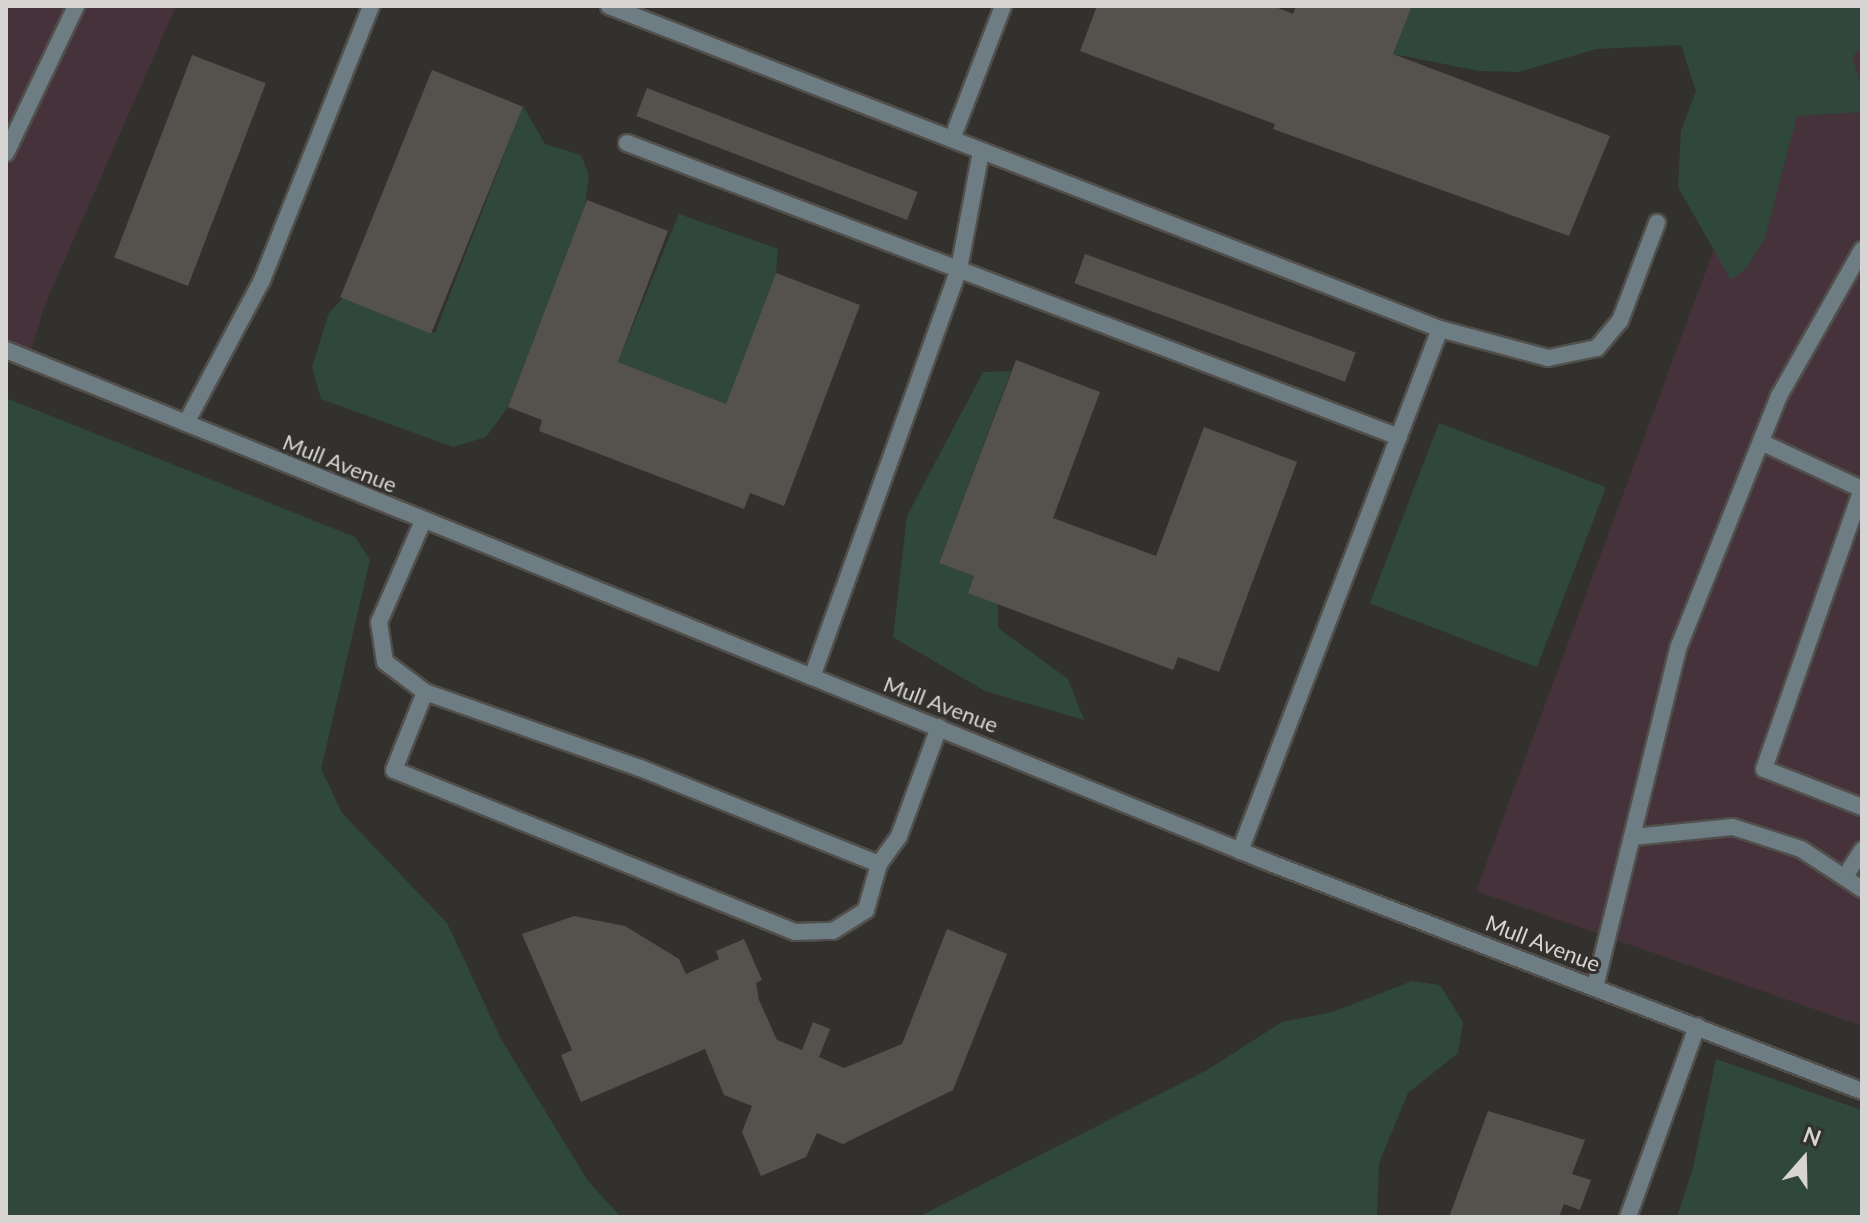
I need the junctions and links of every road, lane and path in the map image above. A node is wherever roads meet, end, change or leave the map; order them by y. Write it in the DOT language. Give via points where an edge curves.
graph roads {
  1 [pos="76,6"];
  2 [pos="371,6"];
  3 [pos="609,6"];
  4 [pos="1003,6"];
  5 [pos="952,139"];
  6 [pos="627,143"];
  7 [pos="981,151"];
  8 [pos="6,153"];
  9 [pos="1657,223"];
  10 [pos="1862,250"];
  11 [pos="959,269"];
  12 [pos="1440,329"];
  13 [pos="6,350"];
  14 [pos="186,423"];
  15 [pos="1399,437"];
  16 [pos="1761,442"];
  17 [pos="1862,489"];
  18 [pos="423,521"];
  19 [pos="812,677"];
  20 [pos="425,692"];
  21 [pos="939,727"];
  22 [pos="1862,807"];
  23 [pos="1633,837"];
  24 [pos="1862,850"];
  25 [pos="1240,851"];
  26 [pos="879,864"];
  27 [pos="1846,875"];
  28 [pos="1862,889"];
  29 [pos="1595,987"];
  30 [pos="1697,1026"];
  31 [pos="1862,1091"];
  32 [pos="1628,1217"];
  1 -- 8 [label="street"];
  2 -- 14 [label="street" via="262,280"];
  3 -- 5 [label="street"];
  4 -- 5 [label="street"];
  5 -- 7 [label="street"];
  6 -- 11 [label="street"];
  7 -- 11 [label="street"];
  7 -- 12 [label="street"];
  9 -- 12 [label="street" via="1620,321 1597,348 1548,358"];
  10 -- 16 [label="street" via="1779,396"];
  11 -- 15 [label="street"];
  11 -- 19 [label="street"];
  12 -- 15 [label="street"];
  13 -- 14 [label="street, Mull Avenue"];
  14 -- 18 [label="street, Mull Avenue"];
  15 -- 25 [label="street"];
  16 -- 17 [label="street"];
  16 -- 23 [label="street" via="1679,646"];
  17 -- 22 [label="street" via="1764,769"];
  18 -- 19 [label="street, Mull Avenue"];
  18 -- 20 [label="street" via="379,622 385,662"];
  19 -- 21 [label="street, Mull Avenue"];
  20 -- 26 [label="street" via="640,768"];
  20 -- 26 [label="street" via="394,770 795,932 833,931 866,910"];
  21 -- 25 [label="street, Mull Avenue"];
  21 -- 26 [label="street" via="899,836"];
  23 -- 27 [label="street" via="1733,827 1801,849"];
  23 -- 29 [label="street"];
  24 -- 27 [label="street"];
  25 -- 29 [label="street, Mull Avenue"];
  27 -- 28 [label="street"];
  29 -- 30 [label="street, Mull Avenue"];
  30 -- 31 [label="street, Mull Avenue"];
  30 -- 32 [label="street"];
}
